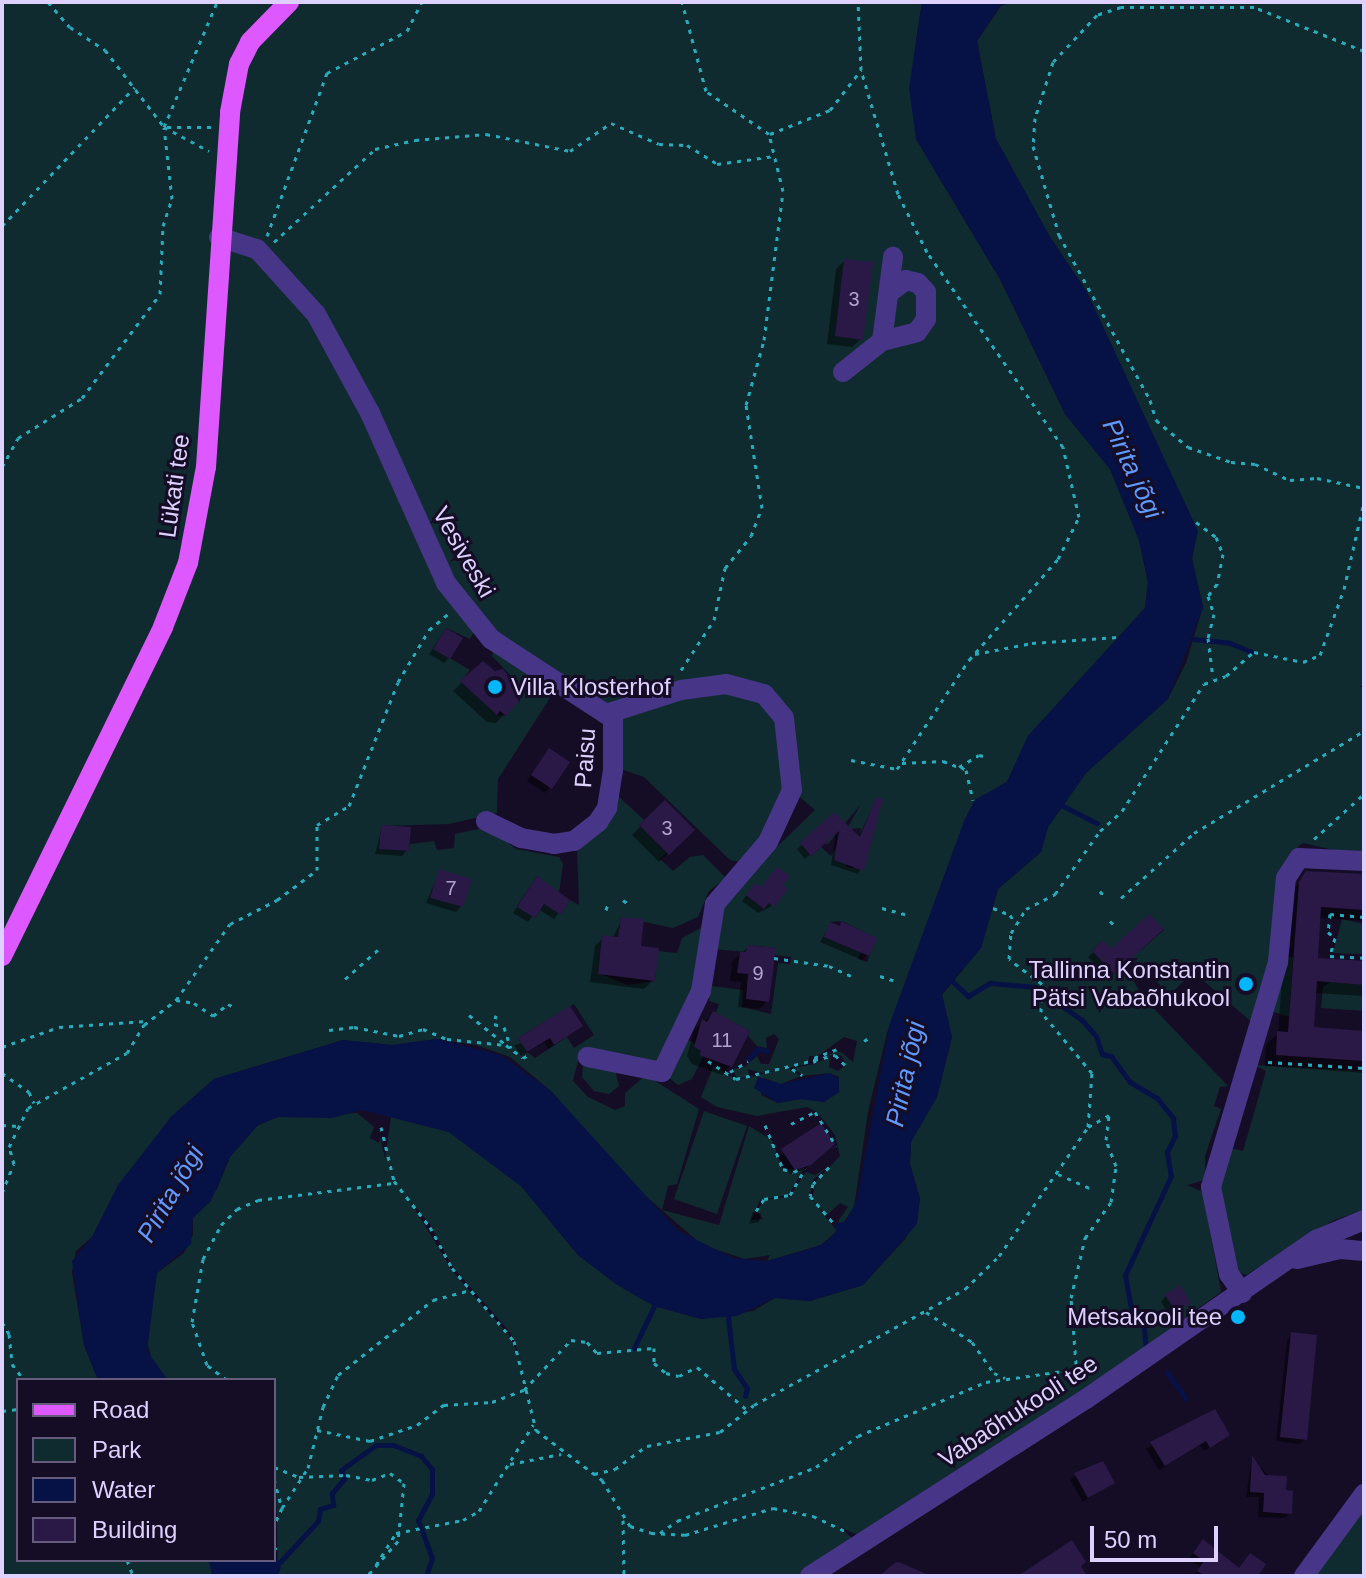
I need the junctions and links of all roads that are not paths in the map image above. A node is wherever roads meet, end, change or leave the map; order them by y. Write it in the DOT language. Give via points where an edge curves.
graph roads {
  1 [pos="289,2"];
  2 [pos="219,237"];
  3 [pos="893,257"];
  4 [pos="890,292"];
  5 [pos="882,341"];
  6 [pos="843,372"];
  7 [pos="613,715"];
  8 [pos="486,821"];
  9 [pos="1364,861"];
  10 [pos="2,956"];
  11 [pos="588,1057"];
  12 [pos="1364,1220"];
  13 [pos="1364,1251"];
  14 [pos="1293,1260"];
  15 [pos="1242,1293"];
  16 [pos="1364,1494"];
  17 [pos="810,1576"];
  18 [pos="1304,1576"];
  1 -- 2 [label="main road, Lükati tee" via="262,25 239,64"];
  2 -- 7 [label="street, Vesiveski" via="241,240 262,253 299,291 335,346 426,545 461,606 510,654"];
  2 -- 10 [label="main road, Lükati tee" via="204,482 188,563 141,673"];
  3 -- 4 [label="street"];
  4 -- 5 [label="street"];
  4 -- 5 [label="street" via="906,280 918,283 926,292 926,319 917,332"];
  5 -- 6 [label="street"];
  7 -- 8 [label="street, Paisu" via="613,771 607,808 598,822 570,843 554,844 521,838"];
  7 -- 11 [label="street" via="694,687 726,684 755,689 772,700 784,718 793,783 768,842 715,904 701,991 662,1072"];
  9 -- 15 [label="street" via="1307,852 1294,860 1286,878 1278,962 1211,1187 1229,1274"];
  12 -- 14 [label="street, Vabaõhukooli tee" via="1327,1233"];
  13 -- 14 [label="street, Vabaõhukooli tee" via="1340,1249"];
  14 -- 15 [label="street, Vabaõhukooli tee"];
  15 -- 17 [label="street, Vabaõhukooli tee"];
  16 -- 18 [label="street"];
}
